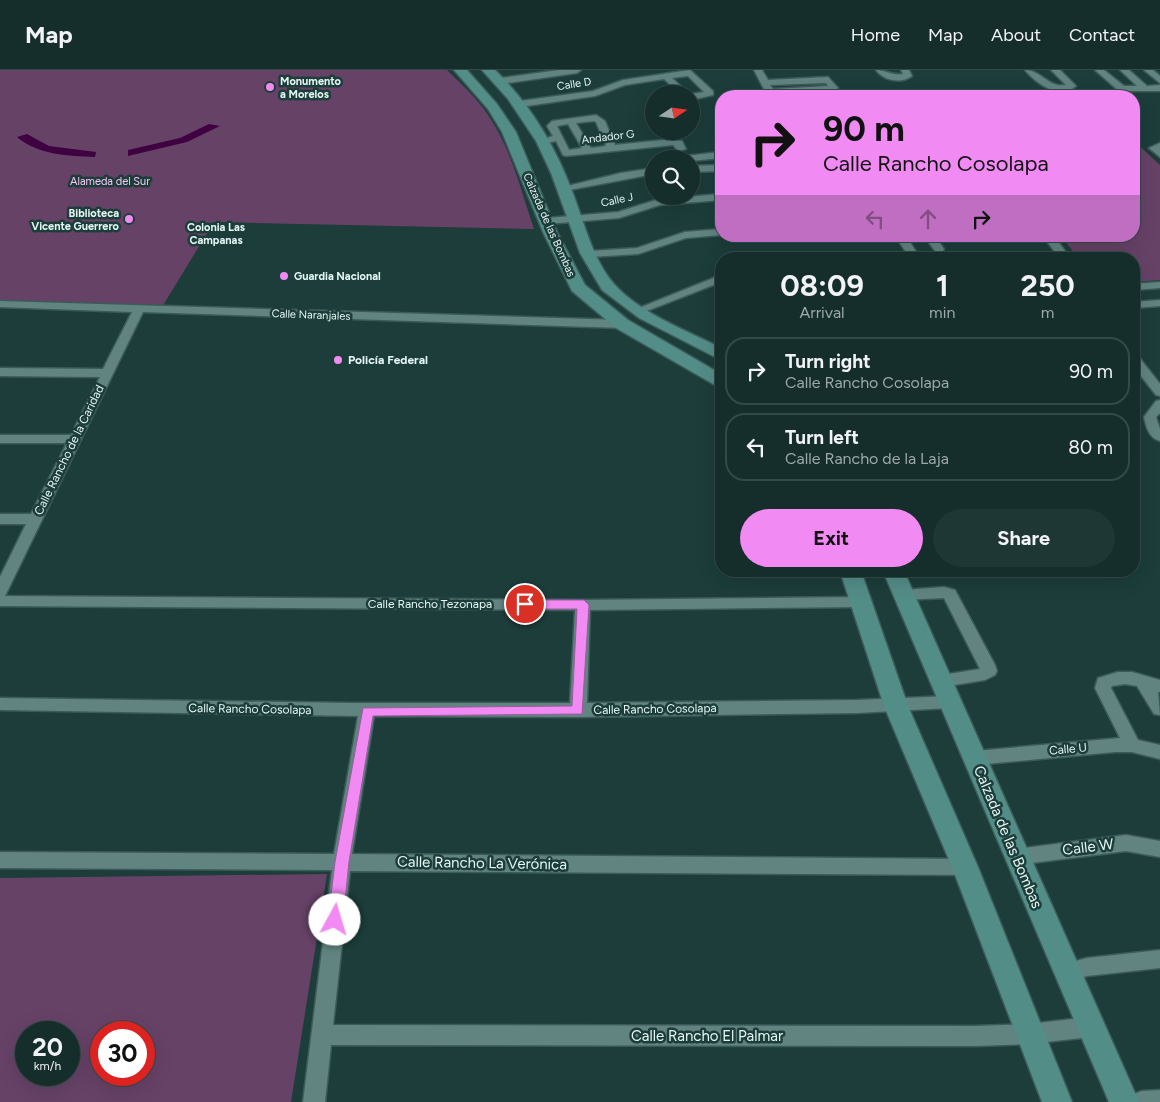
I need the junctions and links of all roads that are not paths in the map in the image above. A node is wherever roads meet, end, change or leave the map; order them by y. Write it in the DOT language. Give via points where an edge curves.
graph roads {
  1 [pos="460,70"];
  2 [pos="488,70"];
  3 [pos="577,70"];
  4 [pos="758,70"];
  5 [pos="880,70"];
  6 [pos="905,70"];
  7 [pos="1029,70"];
  8 [pos="1055,70"];
  9 [pos="1099,70"];
  10 [pos="1124,70"];
  11 [pos="1148,70"];
  12 [pos="666,77"];
  13 [pos="1160,80"];
  14 [pos="765,83"];
  15 [pos="675,85"];
  16 [pos="1160,88"];
  17 [pos="1146,89"];
  18 [pos="769,90"];
  19 [pos="803,90"];
  20 [pos="511,92"];
  21 [pos="700,95"];
  22 [pos="484,97"];
  23 [pos="570,120"];
  24 [pos="559,138"];
  25 [pos="542,140"];
  26 [pos="1160,146"];
  27 [pos="611,147"];
  28 [pos="588,150"];
  29 [pos="682,150"];
  30 [pos="700,154"];
  31 [pos="1160,154"];
  32 [pos="715,155"];
  33 [pos="715,168"];
  34 [pos="700,169"];
  35 [pos="645,172"];
  36 [pos="564,188"];
  37 [pos="715,197"];
  38 [pos="575,219"];
  39 [pos="546,221"];
  40 [pos="715,232"];
  41 [pos="934,242"];
  42 [pos="1053,242"];
  43 [pos="939,249"];
  44 [pos="1061,252"];
  45 [pos="590,254"];
  46 [pos="715,281"];
  47 [pos="1160,285"];
  48 [pos="1140,287"];
  49 [pos="715,289"];
  50 [pos="1160,303"];
  51 [pos="0,304"];
  52 [pos="1140,305"];
  53 [pos="139,309"];
  54 [pos="645,313"];
  55 [pos="622,324"];
  56 [pos="715,352"];
  57 [pos="1140,367"];
  58 [pos="0,372"];
  59 [pos="106,373"];
  60 [pos="715,378"];
  61 [pos="1160,392"];
  62 [pos="1160,404"];
  63 [pos="1160,437"];
  64 [pos="0,439"];
  65 [pos="74,439"];
  66 [pos="0,519"];
  67 [pos="35,520"];
  68 [pos="852,577"];
  69 [pos="896,577"];
  70 [pos="0,592"];
  71 [pos="903,595"];
  72 [pos="0,601"];
  73 [pos="860,602"];
  74 [pos="584,605"];
  75 [pos="1143,681"];
  76 [pos="1160,686"];
  77 [pos="946,691"];
  78 [pos="0,704"];
  79 [pos="896,706"];
  80 [pos="1160,709"];
  81 [pos="367,711"];
  82 [pos="578,711"];
  83 [pos="1132,745"];
  84 [pos="1160,752"];
  85 [pos="975,758"];
  86 [pos="1160,849"];
  87 [pos="1016,856"];
  88 [pos="0,860"];
  89 [pos="342,862"];
  90 [pos="964,867"];
  91 [pos="1160,960"];
  92 [pos="1067,972"];
  93 [pos="1091,1026"];
  94 [pos="1028,1034"];
  95 [pos="322,1035"];
  96 [pos="1160,1101"];
  97 [pos="314,1102"];
  98 [pos="1057,1102"];
  99 [pos="1124,1102"];
  100 [pos="1142,1102"];
  1 -- 22 [label="main road, Calzada de las Bombas"];
  2 -- 20 [label="main road, Calzada de las Bombas"];
  3 -- 20 [label="street"];
  4 -- 14 [label="street"];
  5 -- 6 [label="street" via="892,78 908,76"];
  7 -- 8 [label="street" via="1051,88 1072,86"];
  9 -- 17 [label="street" via="1122,89"];
  10 -- 17 [label="street"];
  11 -- 13 [label="street"];
  12 -- 15 [label="street"];
  12 -- 20 [label="street, Calle D" via="623,83 594,93"];
  12 -- 21 [label="street, Calle D" via="690,73 710,93"];
  14 -- 18 [label="street"];
  14 -- 19 [label="street" via="826,80 834,88"];
  16 -- 17 [label="street"];
  20 -- 22 [label="main road"];
  20 -- 25 [label="main road, Calzada de las Bombas"];
  22 -- 39 [label="main road, Calzada de las Bombas" via="509,132"];
  23 -- 24 [label="street" via="555,122 552,126"];
  23 -- 27 [label="street" via="596,118"];
  23 -- 28 [label="street"];
  24 -- 25 [label="street"];
  24 -- 28 [label="street, Andador G" via="566,153"];
  25 -- 36 [label="main road, Calzada de las Bombas"];
  26 -- 31 [label="street" via="1154,148"];
  27 -- 28 [label="street, Andador G"];
  27 -- 29 [label="street, Andador G" via="674,142 679,143"];
  30 -- 32 [label="street"];
  33 -- 34 [label="street"];
  35 -- 36 [label="street"];
  36 -- 38 [label="main road, Calzada de las Bombas"];
  37 -- 38 [label="street, Calle J" via="659,202 619,215"];
  38 -- 39 [label="street, Calle J"];
  38 -- 45 [label="main road, Calzada de las Bombas"];
  39 -- 55 [label="main road, Calzada de las Bombas" via="578,288"];
  40 -- 45 [label="street" via="685,235 638,251"];
  41 -- 43 [label="street"];
  42 -- 44 [label="street"];
  45 -- 54 [label="main road, Calzada de las Bombas" via="615,295"];
  46 -- 54 [label="street"];
  47 -- 48 [label="street"];
  49 -- 54 [label="street"];
  50 -- 52 [label="street"];
  51 -- 53 [label="street, Calle Naranjales"];
  53 -- 55 [label="street, Calle Naranjales"];
  53 -- 59 [label="street, Calle Rancho de la Caridad"];
  54 -- 56 [label="main road, Calzada de las Bombas"];
  55 -- 60 [label="main road, Calzada de las Bombas"];
  57 -- 61 [label="street"];
  58 -- 59 [label="street"];
  59 -- 65 [label="street, Calle Rancho de la Caridad"];
  62 -- 63 [label="street" via="1150,417"];
  64 -- 65 [label="street"];
  65 -- 67 [label="street, Calle Rancho de la Caridad"];
  66 -- 67 [label="street"];
  67 -- 70 [label="street, Calle Rancho de la Caridad"];
  68 -- 73 [label="main road"];
  69 -- 71 [label="main road, Calzada de las Bombas"];
  71 -- 77 [label="main road, Calzada de las Bombas"];
  71 -- 77 [label="street, Calle Rancho Cosolapa" via="950,594 987,665 989,671"];
  72 -- 74 [label="street, Calle Rancho Tezonapa"];
  73 -- 74 [label="street, Calle Rancho Tezonapa"];
  73 -- 79 [label="main road"];
  74 -- 82 [label="street"];
  75 -- 76 [label="street"];
  75 -- 80 [label="street"];
  75 -- 83 [label="street" via="1119,677 1104,682 1103,688"];
  77 -- 79 [label="street, Calle Rancho Cosolapa"];
  77 -- 85 [label="main road, Calzada de las Bombas"];
  78 -- 81 [label="street, Calle Rancho Cosolapa"];
  79 -- 82 [label="street, Calle Rancho Cosolapa"];
  79 -- 90 [label="main road"];
  81 -- 82 [label="street, Calle Rancho Cosolapa"];
  81 -- 89 [label="street"];
  83 -- 84 [label="street, Calle U"];
  83 -- 85 [label="street, Calle U"];
  85 -- 87 [label="main road, Calzada de las Bombas"];
  86 -- 87 [label="street, Calle W" via="1126,843"];
  87 -- 92 [label="main road, Calzada de las Bombas"];
  88 -- 89 [label="street, Calle Rancho La Verónica"];
  89 -- 90 [label="street, Calle Rancho La Verónica"];
  89 -- 95 [label="street"];
  90 -- 94 [label="main road"];
  91 -- 92 [label="street"];
  92 -- 93 [label="main road, Calzada de las Bombas"];
  93 -- 94 [label="street, Calle Rancho El Palmar"];
  93 -- 99 [label="main road, Calzada de las Bombas"];
  94 -- 95 [label="street, Calle Rancho El Palmar"];
  94 -- 98 [label="main road"];
  95 -- 97 [label="street"];
  96 -- 100 [label="street"];
}
